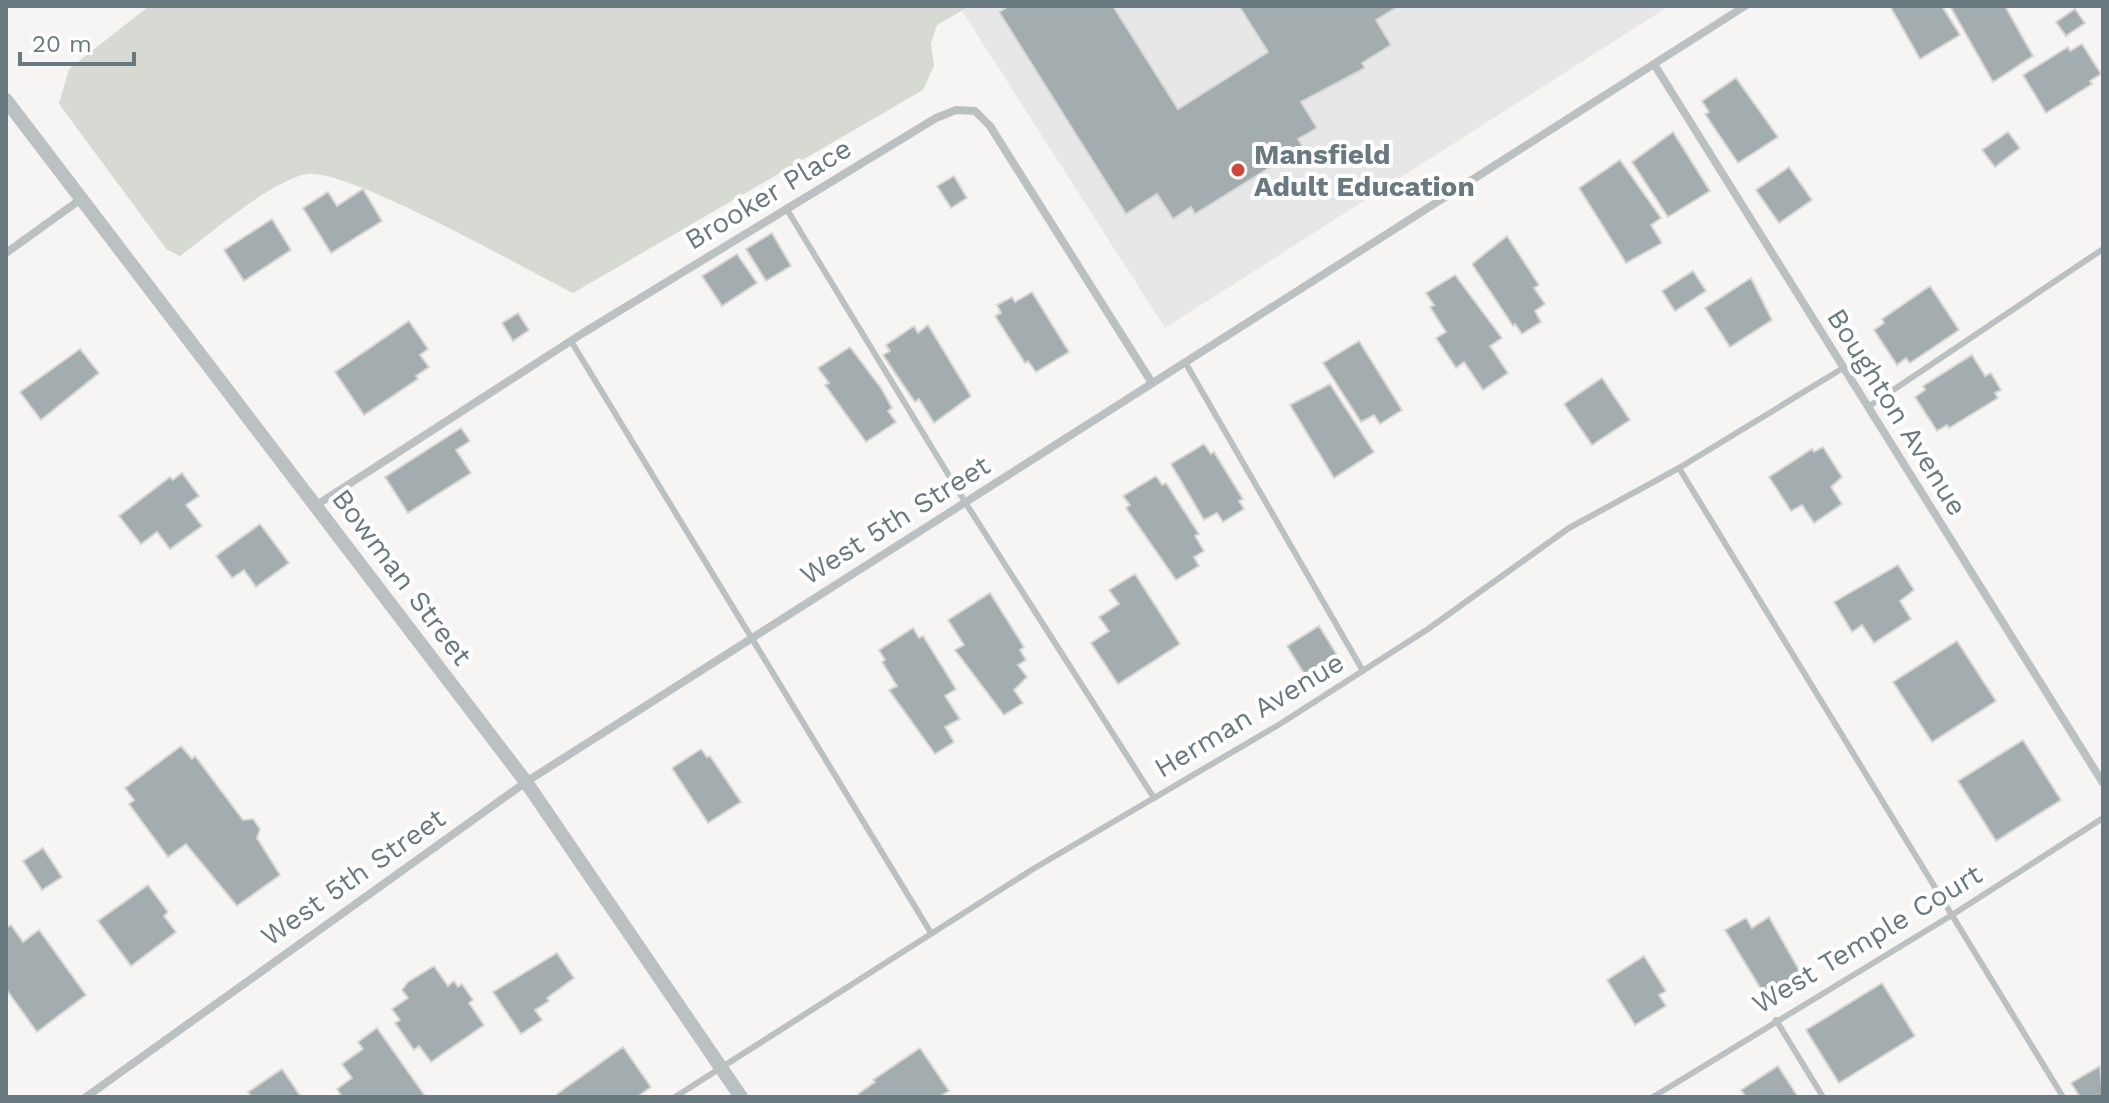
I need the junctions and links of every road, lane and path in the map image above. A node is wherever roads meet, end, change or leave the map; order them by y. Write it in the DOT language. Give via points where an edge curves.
graph roads {
  1 [pos="1745,6"];
  2 [pos="1654,64"];
  3 [pos="6,100"];
  4 [pos="81,199"];
  5 [pos="786,208"];
  6 [pos="2103,249"];
  7 [pos="6,253"];
  8 [pos="571,341"];
  9 [pos="1185,362"];
  10 [pos="1843,368"];
  11 [pos="1152,383"];
  12 [pos="1868,407"];
  13 [pos="1679,468"];
  14 [pos="965,502"];
  15 [pos="315,506"];
  16 [pos="751,638"];
  17 [pos="1363,671"];
  18 [pos="526,782"];
  19 [pos="2103,783"];
  20 [pos="1154,798"];
  21 [pos="2103,818"];
  22 [pos="1952,915"];
  23 [pos="931,933"];
  24 [pos="1776,1020"];
  25 [pos="719,1066"];
  26 [pos="86,1097"];
  27 [pos="675,1097"];
  28 [pos="741,1097"];
  29 [pos="1653,1097"];
  30 [pos="1823,1097"];
  31 [pos="2063,1097"];
  1 -- 2 [label="street, West 5th Street"];
  2 -- 9 [label="street, West 5th Street"];
  2 -- 10 [label="street, Boughton Avenue"];
  3 -- 4 [label="street, Bowman Street"];
  4 -- 7 [label="street"];
  4 -- 15 [label="street, Bowman Street"];
  5 -- 8 [label="street, Brooker Place"];
  5 -- 11 [label="street, Brooker Place" via="936,118 956,110 975,111 990,126"];
  5 -- 14 [label="lane"];
  6 -- 12 [label="lane"];
  8 -- 15 [label="street, Brooker Place"];
  8 -- 16 [label="lane"];
  9 -- 11 [label="street, West 5th Street"];
  9 -- 17 [label="lane"];
  10 -- 12 [label="street, Boughton Avenue"];
  10 -- 13 [label="lane, Herman Avenue"];
  11 -- 14 [label="street, West 5th Street"];
  12 -- 19 [label="street, Boughton Avenue"];
  13 -- 17 [label="lane, Herman Avenue" via="1569,528"];
  13 -- 22 [label="lane"];
  14 -- 16 [label="street, West 5th Street"];
  14 -- 20 [label="lane"];
  15 -- 18 [label="street, Bowman Street"];
  16 -- 18 [label="street, West 5th Street"];
  16 -- 23 [label="lane"];
  17 -- 20 [label="lane, Herman Avenue"];
  18 -- 25 [label="street, Bowman Street"];
  18 -- 26 [label="street, West 5th Street"];
  20 -- 23 [label="lane, Herman Avenue"];
  21 -- 22 [label="lane, West Temple Court"];
  22 -- 24 [label="lane, West Temple Court"];
  22 -- 31 [label="lane"];
  23 -- 25 [label="lane, Herman Avenue"];
  24 -- 29 [label="lane, West Temple Court"];
  24 -- 30 [label="lane"];
  25 -- 27 [label="lane, Herman Avenue"];
  25 -- 28 [label="street, Bowman Street"];
}
